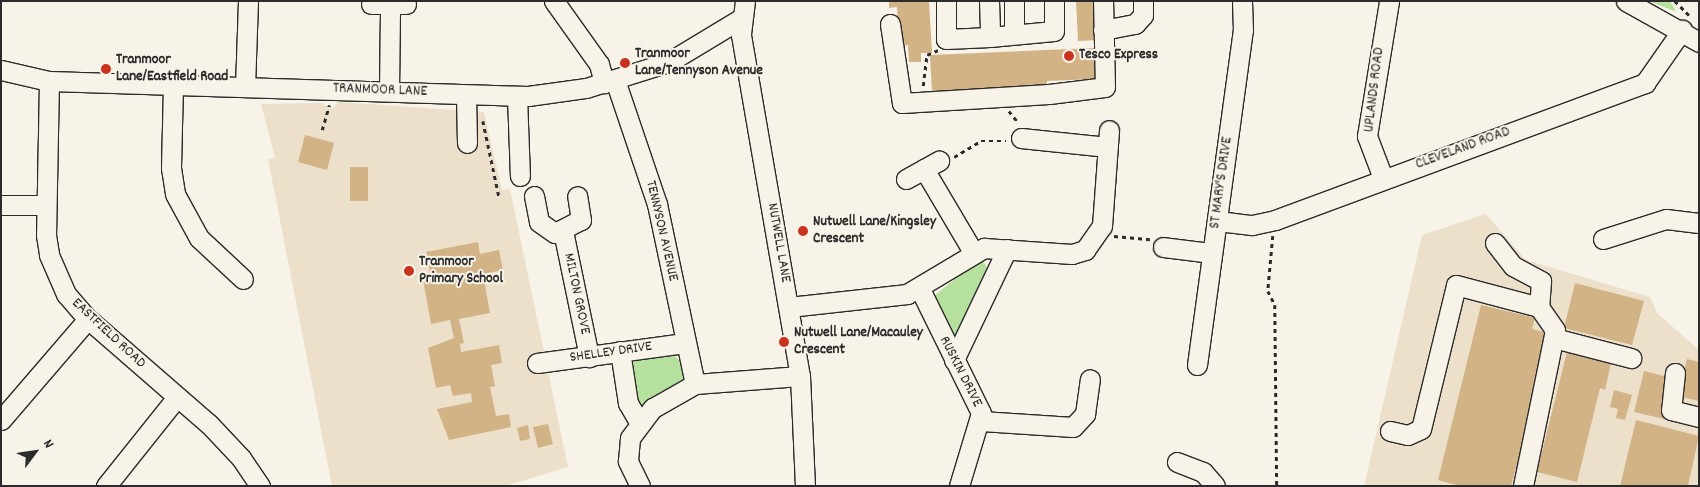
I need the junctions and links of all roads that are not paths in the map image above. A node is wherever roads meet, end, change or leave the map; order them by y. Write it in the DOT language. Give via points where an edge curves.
graph roads {
  1 [pos="248,1"];
  2 [pos="554,1"];
  3 [pos="946,1"];
  4 [pos="989,1"];
  5 [pos="1014,1"];
  6 [pos="1054,1"];
  7 [pos="1103,1"];
  8 [pos="1143,1"];
  9 [pos="1242,1"];
  10 [pos="1389,1"];
  11 [pos="1626,1"];
  12 [pos="371,4"];
  13 [pos="745,6"];
  14 [pos="890,24"];
  15 [pos="1688,26"];
  16 [pos="1104,30"];
  17 [pos="1014,33"];
  18 [pos="984,37"];
  19 [pos="1699,42"];
  20 [pos="1,70"];
  21 [pos="49,81"];
  22 [pos="610,82"];
  23 [pos="173,85"];
  24 [pos="245,87"];
  25 [pos="389,91"];
  26 [pos="472,95"];
  27 [pos="517,96"];
  28 [pos="1021,138"];
  29 [pos="467,143"];
  30 [pos="520,176"];
  31 [pos="1383,178"];
  32 [pos="906,179"];
  33 [pos="534,196"];
  34 [pos="577,196"];
  35 [pos="1,205"];
  36 [pos="46,205"];
  37 [pos="1218,220"];
  38 [pos="1699,223"];
  39 [pos="563,231"];
  40 [pos="1603,239"];
  41 [pos="1495,243"];
  42 [pos="1163,247"];
  43 [pos="1007,249"];
  44 [pos="973,252"];
  45 [pos="1211,252"];
  46 [pos="243,279"];
  47 [pos="920,289"];
  48 [pos="790,307"];
  49 [pos="1539,307"];
  50 [pos="88,319"];
  51 [pos="1554,338"];
  52 [pos="685,343"];
  53 [pos="620,351"];
  54 [pos="589,357"];
  55 [pos="1631,358"];
  56 [pos="954,360"];
  57 [pos="537,363"];
  58 [pos="1197,365"];
  59 [pos="1675,373"];
  60 [pos="800,376"];
  61 [pos="695,384"];
  62 [pos="1083,386"];
  63 [pos="177,397"];
  64 [pos="4,411"];
  65 [pos="1699,417"];
  66 [pos="981,421"];
  67 [pos="639,422"];
  68 [pos="1390,431"];
  69 [pos="1177,462"];
  70 [pos="106,486"];
  71 [pos="260,486"];
  72 [pos="640,486"];
  73 [pos="804,486"];
  74 [pos="959,486"];
  75 [pos="1214,486"];
  76 [pos="1523,486"];
  1 -- 24 [label="street"];
  2 -- 22 [label="street, TENNYSON AVENUE"];
  3 -- 18 [label="street" via="946,39"];
  4 -- 18 [label="street"];
  5 -- 17 [label="street"];
  6 -- 17 [label="street" via="1054,31"];
  7 -- 16 [label="street"];
  8 -- 16 [label="street" via="1143,15 1135,24"];
  9 -- 37 [label="street, ST MARY'S DRIVE" via="1243,30"];
  10 -- 31 [label="street, UPLANDS ROAD" via="1367,136"];
  11 -- 15 [label="street"];
  12 -- 25 [label="street" via="398,4"];
  13 -- 22 [label="street, TRANMOOR LANE" via="691,51"];
  13 -- 48 [label="street, NUTWELL LANE" via="741,35"];
  14 -- 16 [label="street" via="902,103 1105,87"];
  15 -- 19 [label="street"];
  15 -- 31 [label="street, CLEVELAND ROAD" via="1646,83"];
  17 -- 18 [label="street"];
  20 -- 21 [label="street, TRANMOOR LANE"];
  21 -- 23 [label="street, TRANMOOR LANE"];
  21 -- 36 [label="street, EASTFIELD ROAD"];
  22 -- 27 [label="street, TRANMOOR LANE" via="558,94"];
  22 -- 52 [label="street, TENNYSON AVENUE" via="657,204"];
  23 -- 24 [label="street, TRANMOOR LANE"];
  23 -- 46 [label="street" via="171,168 175,194 199,238"];
  24 -- 25 [label="street, TRANMOOR LANE"];
  25 -- 26 [label="street, TRANMOOR LANE"];
  26 -- 27 [label="street, TRANMOOR LANE"];
  26 -- 29 [label="street"];
  27 -- 30 [label="street"];
  28 -- 43 [label="street" via="1103,141 1100,234 1085,250 1072,254"];
  31 -- 37 [label="street, CLEVELAND ROAD" via="1275,220 1252,225"];
  32 -- 44 [label="street" via="931,165"];
  33 -- 39 [label="street" via="544,228"];
  34 -- 39 [label="street" via="581,220"];
  35 -- 36 [label="street"];
  36 -- 50 [label="street, EASTFIELD ROAD" via="51,262 66,294"];
  37 -- 45 [label="street, ST MARY'S DRIVE"];
  38 -- 40 [label="street" via="1666,219"];
  39 -- 54 [label="street, MILTON GROVE"];
  41 -- 49 [label="street" via="1513,266 1541,281"];
  42 -- 45 [label="street"];
  43 -- 44 [label="street"];
  43 -- 56 [label="street"];
  44 -- 47 [label="street"];
  45 -- 58 [label="street, ST MARY'S DRIVE"];
  47 -- 48 [label="street"];
  47 -- 56 [label="street, RUSKIN DRIVE"];
  48 -- 60 [label="street, NUTWELL LANE"];
  49 -- 51 [label="street" via="1550,318"];
  49 -- 68 [label="street" via="1456,284 1421,429 1408,435"];
  50 -- 63 [label="street, EASTFIELD ROAD"];
  50 -- 64 [label="street"];
  51 -- 55 [label="street"];
  51 -- 76 [label="street"];
  52 -- 53 [label="street, SHELLEY DRIVE"];
  52 -- 61 [label="street, TENNYSON AVENUE"];
  53 -- 54 [label="street, SHELLEY DRIVE"];
  53 -- 67 [label="street" via="628,403"];
  54 -- 57 [label="street, SHELLEY DRIVE"];
  56 -- 66 [label="street, RUSKIN DRIVE"];
  59 -- 65 [label="street" via="1671,410"];
  60 -- 61 [label="street"];
  60 -- 73 [label="street, NUTWELL LANE"];
  61 -- 67 [label="street" via="653,408"];
  62 -- 66 [label="street" via="1085,414 1073,427"];
  63 -- 70 [label="street"];
  63 -- 71 [label="street, EASTFIELD ROAD" via="225,440"];
  66 -- 74 [label="street, RUSKIN DRIVE" via="966,454"];
  67 -- 72 [label="street" via="630,438 628,461"];
  69 -- 75 [label="street" via="1203,472"];
}
